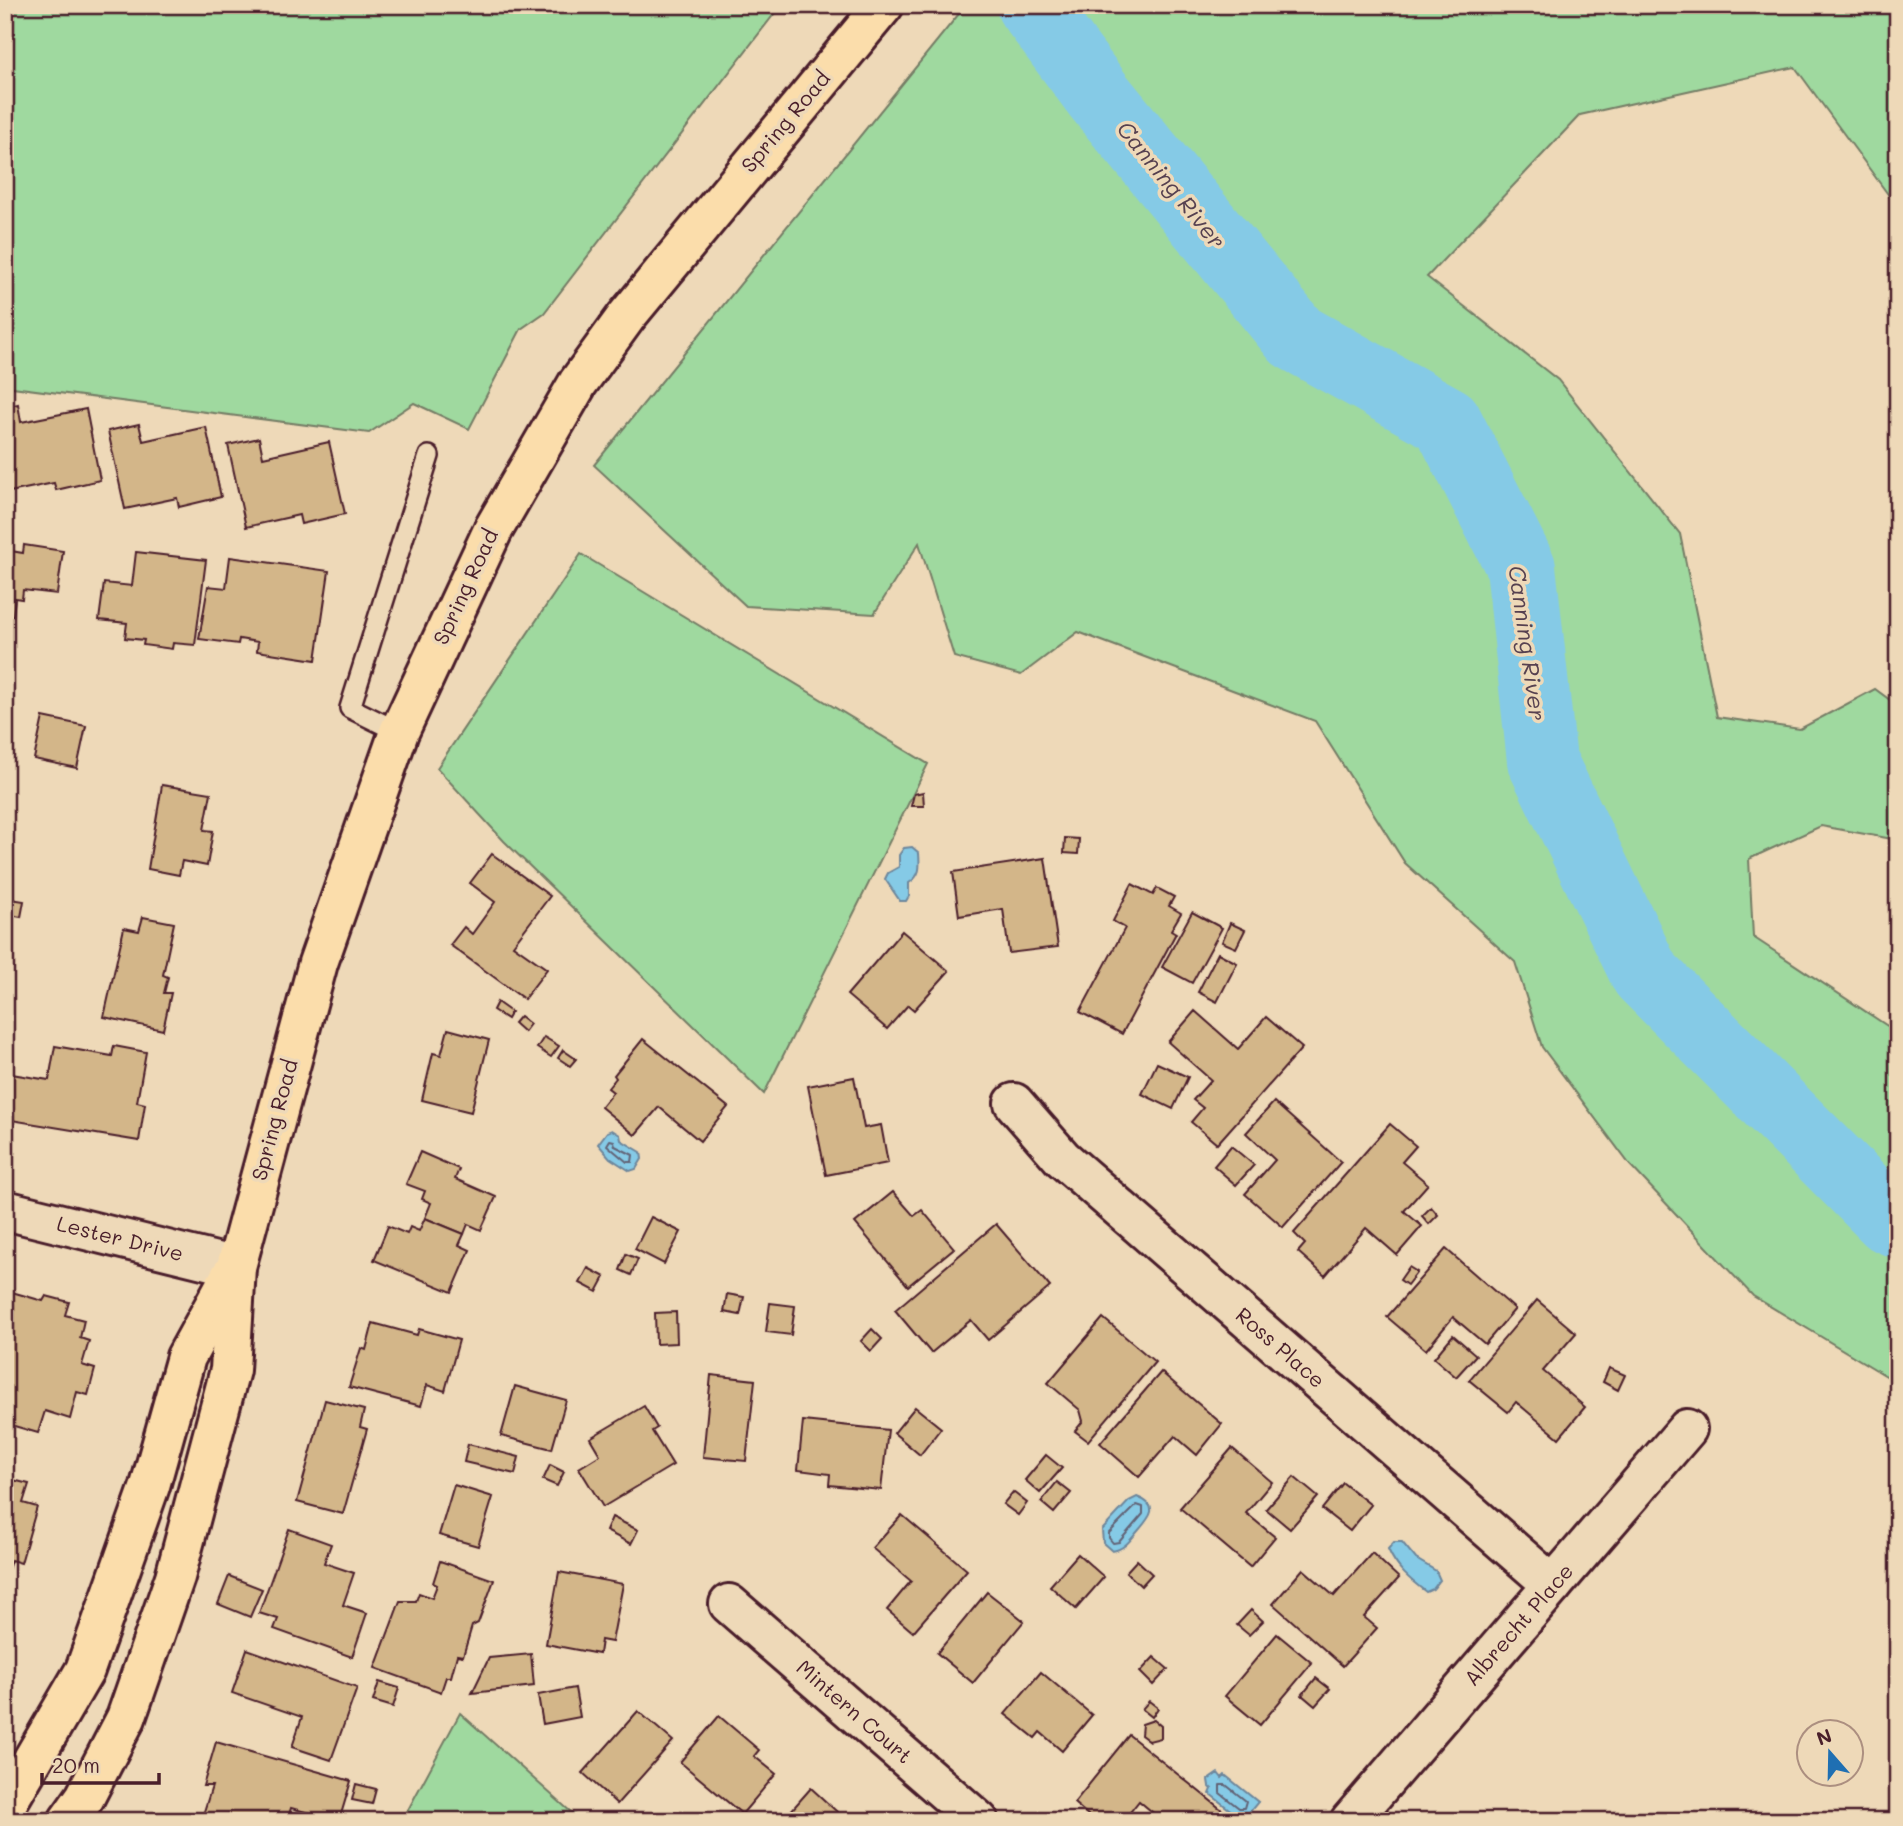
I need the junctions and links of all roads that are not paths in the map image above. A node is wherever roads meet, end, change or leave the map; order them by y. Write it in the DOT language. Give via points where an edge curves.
graph roads {
  1 [pos="884,5"];
  2 [pos="429,456"];
  3 [pos="399,732"];
  4 [pos="1014,1103"];
  5 [pos="5,1210"];
  6 [pos="236,1267"];
  7 [pos="1687,1429"];
  8 [pos="1553,1585"];
  9 [pos="729,1604"];
  10 [pos="5,1807"];
  11 [pos="68,1821"];
  12 [pos="979,1821"];
  13 [pos="1350,1821"];
  1 -- 3 [label="main road, Spring Road" via="626,317 578,383 493,530"];
  2 -- 3 [label="lane" via="350,708"];
  3 -- 6 [label="main road, Spring Road" via="318,963"];
  4 -- 8 [label="street, Ross Place" via="1062,1158"];
  5 -- 6 [label="street, Lester Drive"];
  6 -- 10 [label="main road, Spring Road" via="186,1357 150,1486 85,1670"];
  6 -- 11 [label="main road, Spring Road" via="230,1370 175,1577 126,1718"];
  7 -- 8 [label="street, Albrecht Place"];
  8 -- 13 [label="street, Albrecht Place"];
  9 -- 12 [label="street, Mintern Court"];
}
